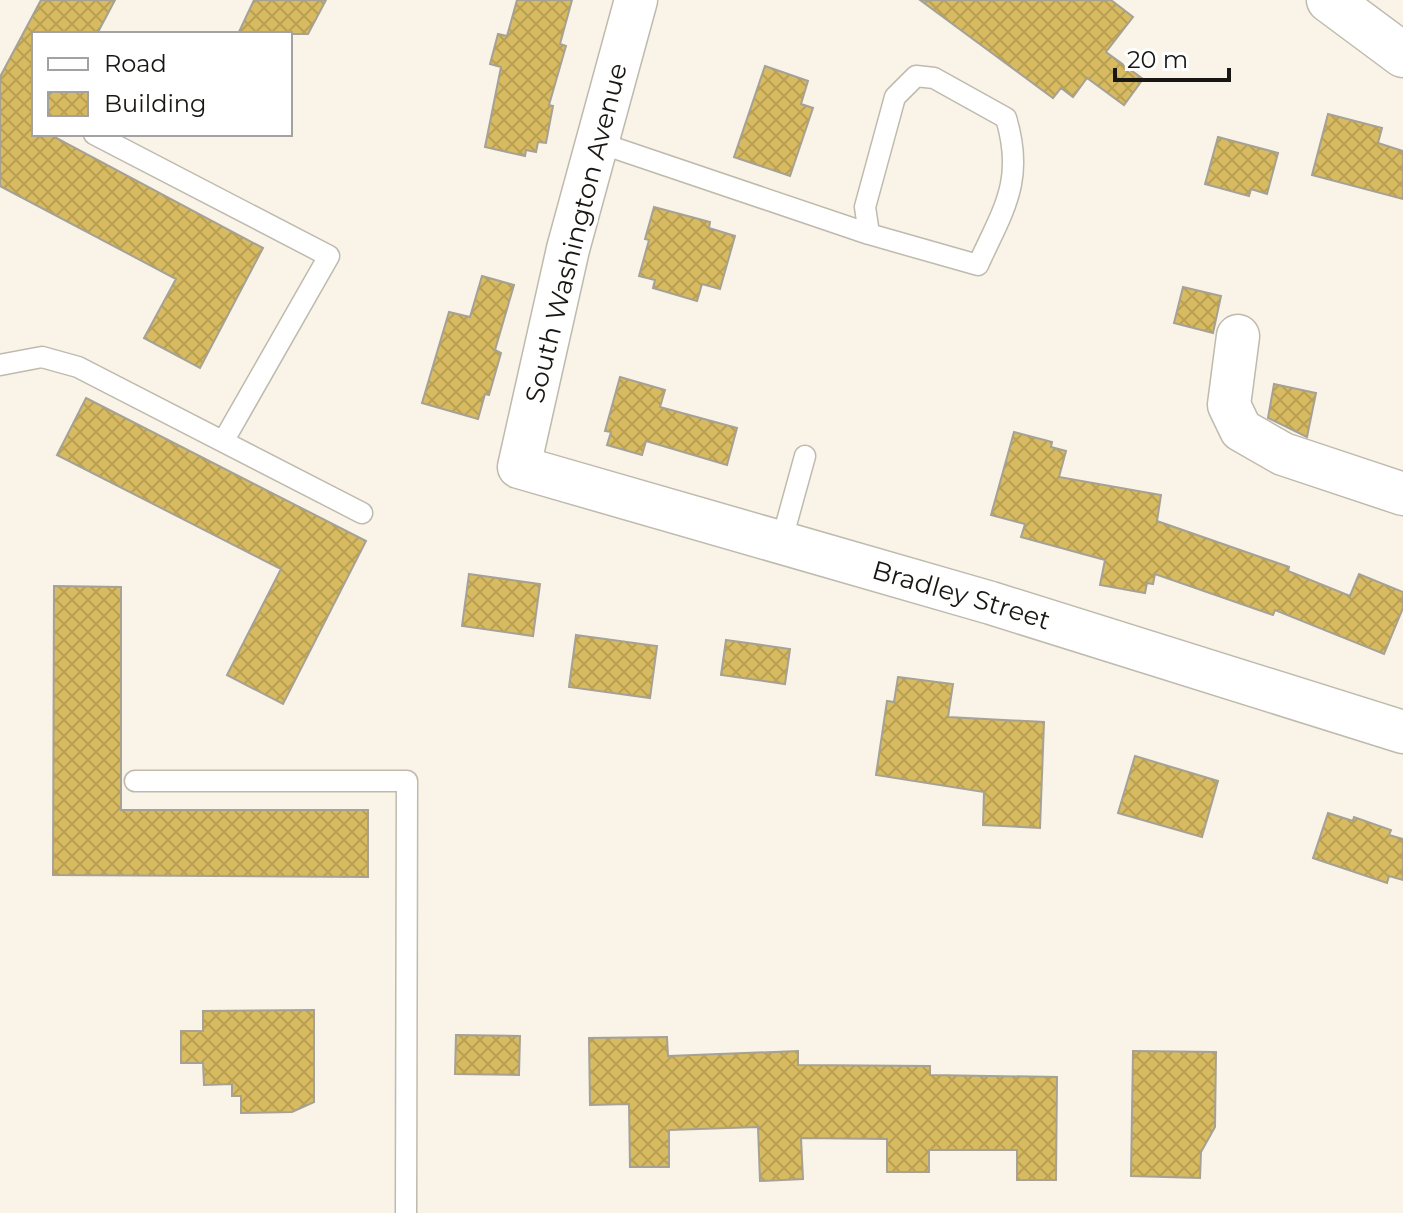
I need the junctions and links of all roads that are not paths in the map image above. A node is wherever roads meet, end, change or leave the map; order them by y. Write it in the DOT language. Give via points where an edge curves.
graph roads {
  1 [pos="636,0"];
  2 [pos="1329,0"];
  3 [pos="1403,55"];
  4 [pos="98,136"];
  5 [pos="597,142"];
  6 [pos="869,234"];
  7 [pos="1238,336"];
  8 [pos="0,365"];
  9 [pos="224,440"];
  10 [pos="805,456"];
  11 [pos="519,467"];
  12 [pos="1403,494"];
  13 [pos="362,513"];
  14 [pos="781,543"];
  15 [pos="1403,732"];
  16 [pos="135,781"];
  17 [pos="406,1213"];
  1 -- 5 [label="street, South Washington Avenue"];
  2 -- 3 [label="main road"];
  4 -- 9 [label="lane" via="329,256"];
  5 -- 6 [label="lane"];
  5 -- 11 [label="street, South Washington Avenue"];
  6 -- 6 [label="lane" via="978,265 1012,191 1006,118 934,78 916,76 895,97 865,207"];
  7 -- 12 [label="street" via="1229,405 1241,430 1283,454"];
  8 -- 9 [label="lane" via="42,357 78,367"];
  9 -- 13 [label="lane"];
  10 -- 14 [label="lane"];
  11 -- 14 [label="street, Bradley Street"];
  14 -- 15 [label="street, Bradley Street"];
  16 -- 17 [label="lane" via="407,781"];
}
